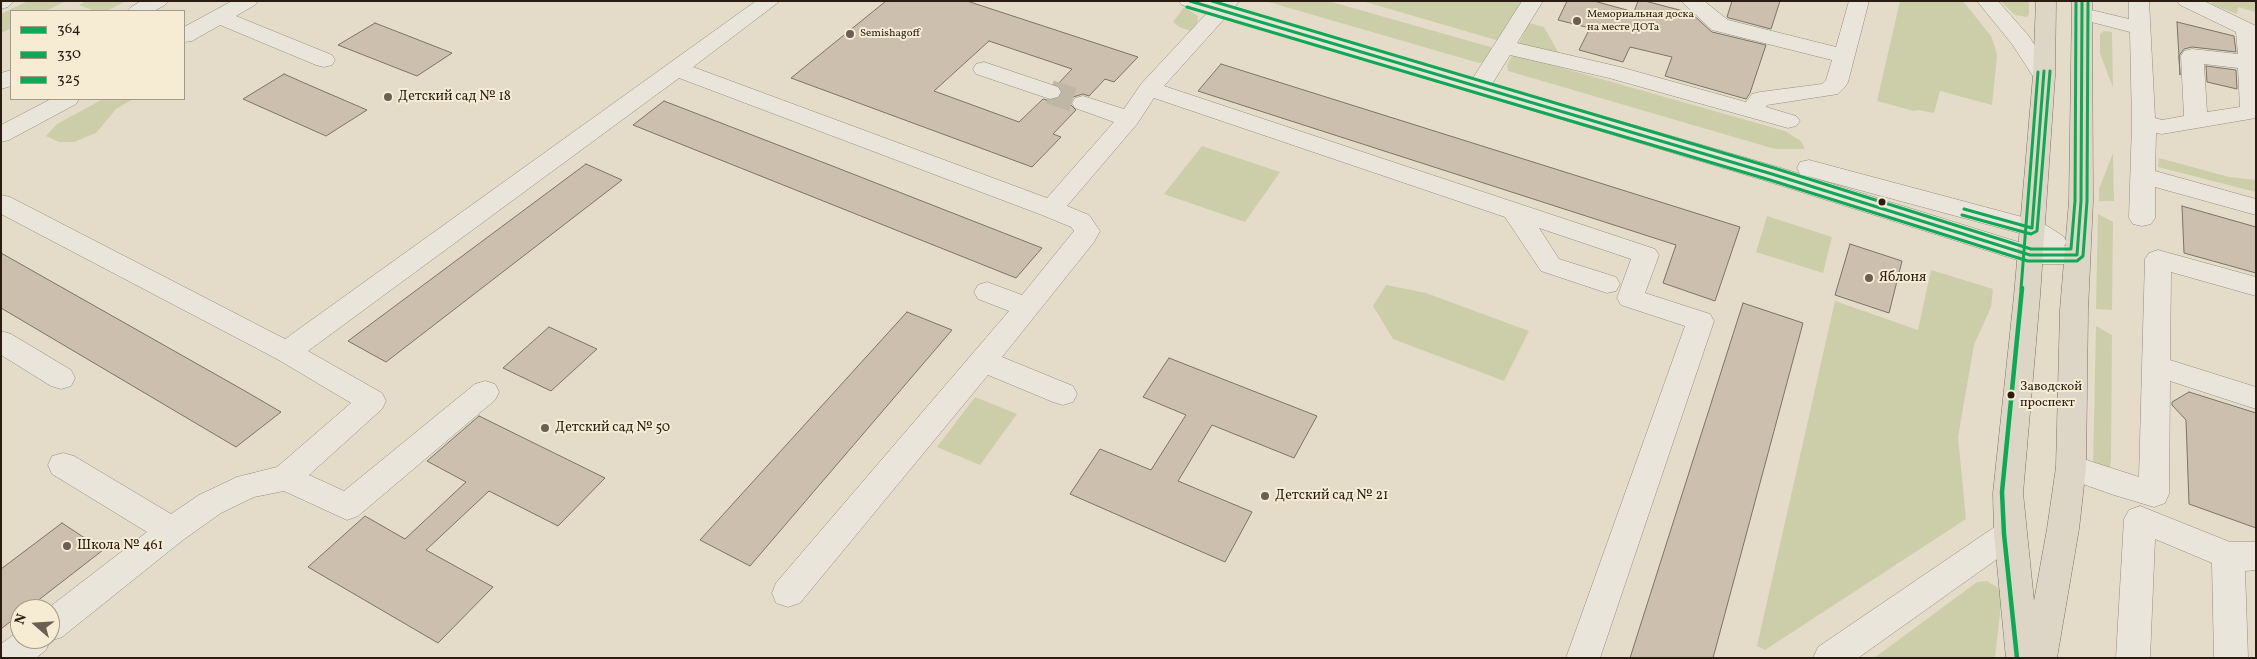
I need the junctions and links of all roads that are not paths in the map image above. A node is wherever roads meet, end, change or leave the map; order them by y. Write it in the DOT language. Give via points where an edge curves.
graph roads {
  1 [pos="158,1"];
  2 [pos="248,1"];
  3 [pos="770,1"];
  4 [pos="1189,1"];
  5 [pos="1533,1"];
  6 [pos="1691,1"];
  7 [pos="1860,1"];
  8 [pos="1987,1"];
  9 [pos="2046,1"];
  10 [pos="2140,1"];
  11 [pos="2187,1"];
  12 [pos="1229,4"];
  13 [pos="2083,8"];
  14 [pos="140,10"];
  15 [pos="220,16"];
  16 [pos="2140,28"];
  17 [pos="185,35"];
  18 [pos="1505,46"];
  19 [pos="1844,56"];
  20 [pos="324,60"];
  21 [pos="2248,62"];
  22 [pos="677,69"];
  23 [pos="984,69"];
  24 [pos="2044,76"];
  25 [pos="1483,81"];
  26 [pos="1149,89"];
  27 [pos="1050,92"];
  28 [pos="66,100"];
  29 [pos="1083,103"];
  30 [pos="1752,110"];
  31 [pos="1129,119"];
  32 [pos="1788,121"];
  33 [pos="2196,121"];
  34 [pos="2144,123"];
  35 [pos="1,135"];
  36 [pos="2143,176"];
  37 [pos="1,203"];
  38 [pos="2256,207"];
  39 [pos="1051,209"];
  40 [pos="1514,211"];
  41 [pos="2142,218"];
  42 [pos="2031,242"];
  43 [pos="2076,255"];
  44 [pos="1607,284"];
  45 [pos="2256,287"];
  46 [pos="986,292"];
  47 [pos="1027,308"];
  48 [pos="1,341"];
  49 [pos="287,352"];
  50 [pos="983,361"];
  51 [pos="2156,366"];
  52 [pos="61,378"];
  53 [pos="485,392"];
  54 [pos="1062,394"];
  55 [pos="2256,398"];
  56 [pos="63,465"];
  57 [pos="2071,467"];
  58 [pos="286,478"];
  59 [pos="172,531"];
  60 [pos="2010,533"];
  61 [pos="2242,556"];
  62 [pos="788,593"];
  63 [pos="60,618"];
  64 [pos="21,649"];
  65 [pos="10,658"];
  66 [pos="1583,658"];
  67 [pos="1830,658"];
  68 [pos="2023,658"];
  69 [pos="2040,658"];
  70 [pos="2133,658"];
  71 [pos="2231,658"];
  1 -- 14 [label="street"];
  2 -- 15 [label="street"];
  3 -- 22 [label="street"];
  4 -- 12 [label="street"];
  5 -- 18 [label="street"];
  6 -- 19 [label="street" via="1720,25"];
  7 -- 19 [label="street"];
  8 -- 24 [label="street" via="2020,40"];
  9 -- 24 [label="main road"];
  10 -- 16 [label="street"];
  11 -- 21 [label="street" via="2247,29"];
  12 -- 25 [label="street"];
  12 -- 26 [label="street"];
  13 -- 16 [label="street"];
  13 -- 43 [label="main road" via="2081,201"];
  15 -- 17 [label="street"];
  15 -- 20 [label="street"];
  16 -- 34 [label="street"];
  18 -- 25 [label="street"];
  18 -- 30 [label="street"];
  19 -- 30 [label="street" via="1837,82 1830,89 1760,99"];
  21 -- 33 [label="street" via="2252,112"];
  21 -- 33 [label="street" via="2192,56"];
  22 -- 39 [label="street"];
  22 -- 49 [label="street"];
  23 -- 27 [label="street"];
  24 -- 42 [label="main road"];
  25 -- 42 [label="street" via="1772,174"];
  26 -- 31 [label="street"];
  26 -- 40 [label="street"];
  28 -- 35 [label="street"];
  29 -- 31 [label="street"];
  30 -- 32 [label="street"];
  31 -- 39 [label="street"];
  33 -- 34 [label="street" via="2162,128"];
  34 -- 36 [label="street"];
  36 -- 38 [label="street"];
  36 -- 41 [label="street"];
  37 -- 49 [label="street"];
  39 -- 47 [label="street" via="1080,221 1087,231"];
  40 -- 44 [label="street" via="1550,264"];
  40 -- 66 [label="street" via="1646,255 1630,298 1700,321"];
  42 -- 43 [label="street"];
  42 -- 60 [label="main road" via="2008,493"];
  43 -- 57 [label="main road"];
  45 -- 51 [label="street" via="2158,259"];
  46 -- 47 [label="street"];
  47 -- 50 [label="street"];
  48 -- 52 [label="street"];
  49 -- 58 [label="street" via="372,401"];
  50 -- 54 [label="street"];
  50 -- 62 [label="street"];
  51 -- 55 [label="street"];
  51 -- 57 [label="street" via="2154,494 2114,484"];
  53 -- 58 [label="street" via="347,507"];
  56 -- 59 [label="street"];
  57 -- 69 [label="main road"];
  58 -- 59 [label="street" via="248,486 210,504"];
  59 -- 63 [label="street"];
  60 -- 67 [label="street"];
  60 -- 68 [label="main road"];
  61 -- 70 [label="street" via="2140,520"];
  61 -- 71 [label="street"];
  64 -- 65 [label="street"];
}
